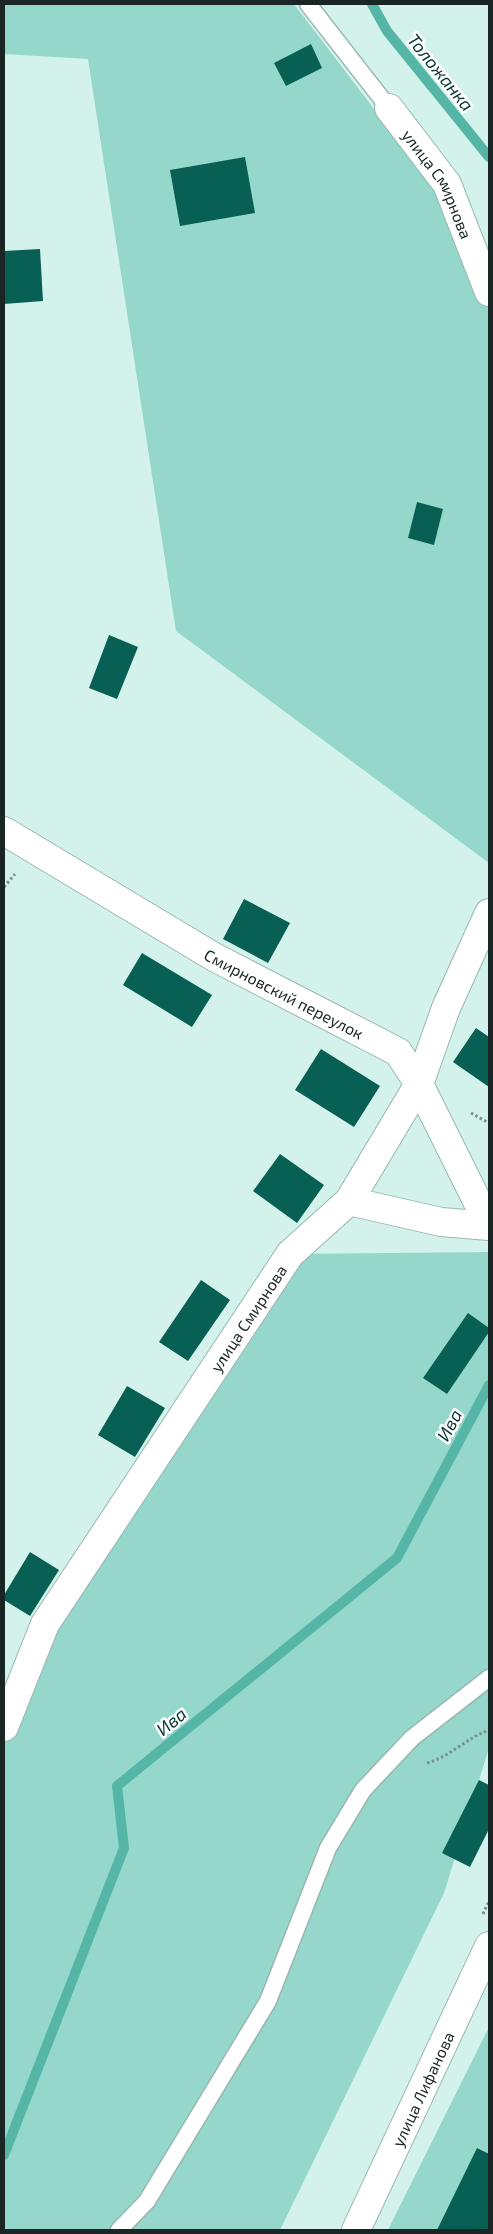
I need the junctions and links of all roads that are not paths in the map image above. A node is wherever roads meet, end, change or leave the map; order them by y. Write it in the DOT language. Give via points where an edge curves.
graph roads {
  1 [pos="308,4"];
  2 [pos="389,108"];
  3 [pos="489,292"];
  4 [pos="4,831"];
  5 [pos="489,913"];
  6 [pos="419,1084"];
  7 [pos="349,1201"];
  8 [pos="489,1226"];
  9 [pos="489,1678"];
  10 [pos="4,1726"];
  11 [pos="489,1946"];
  12 [pos="119,2230"];
  13 [pos="356,2230"];
  1 -- 2 [label="lane"];
  2 -- 3 [label="street, улица Смирнова" via="447,184"];
  4 -- 6 [label="street, Смирновский переулок" via="214,957 398,1052"];
  5 -- 6 [label="street, улица Смирнова" via="446,1008"];
  6 -- 7 [label="street, улица Смирнова"];
  6 -- 8 [label="street, Смирновский переулок"];
  7 -- 8 [label="street, Смирновский переулок" via="441,1222"];
  7 -- 10 [label="street, улица Смирнова" via="290,1254 44,1624"];
  9 -- 12 [label="lane" via="412,1738 363,1790 328,1848 268,2001 148,2201"];
  11 -- 13 [label="street, улица Лифанова"];
}
